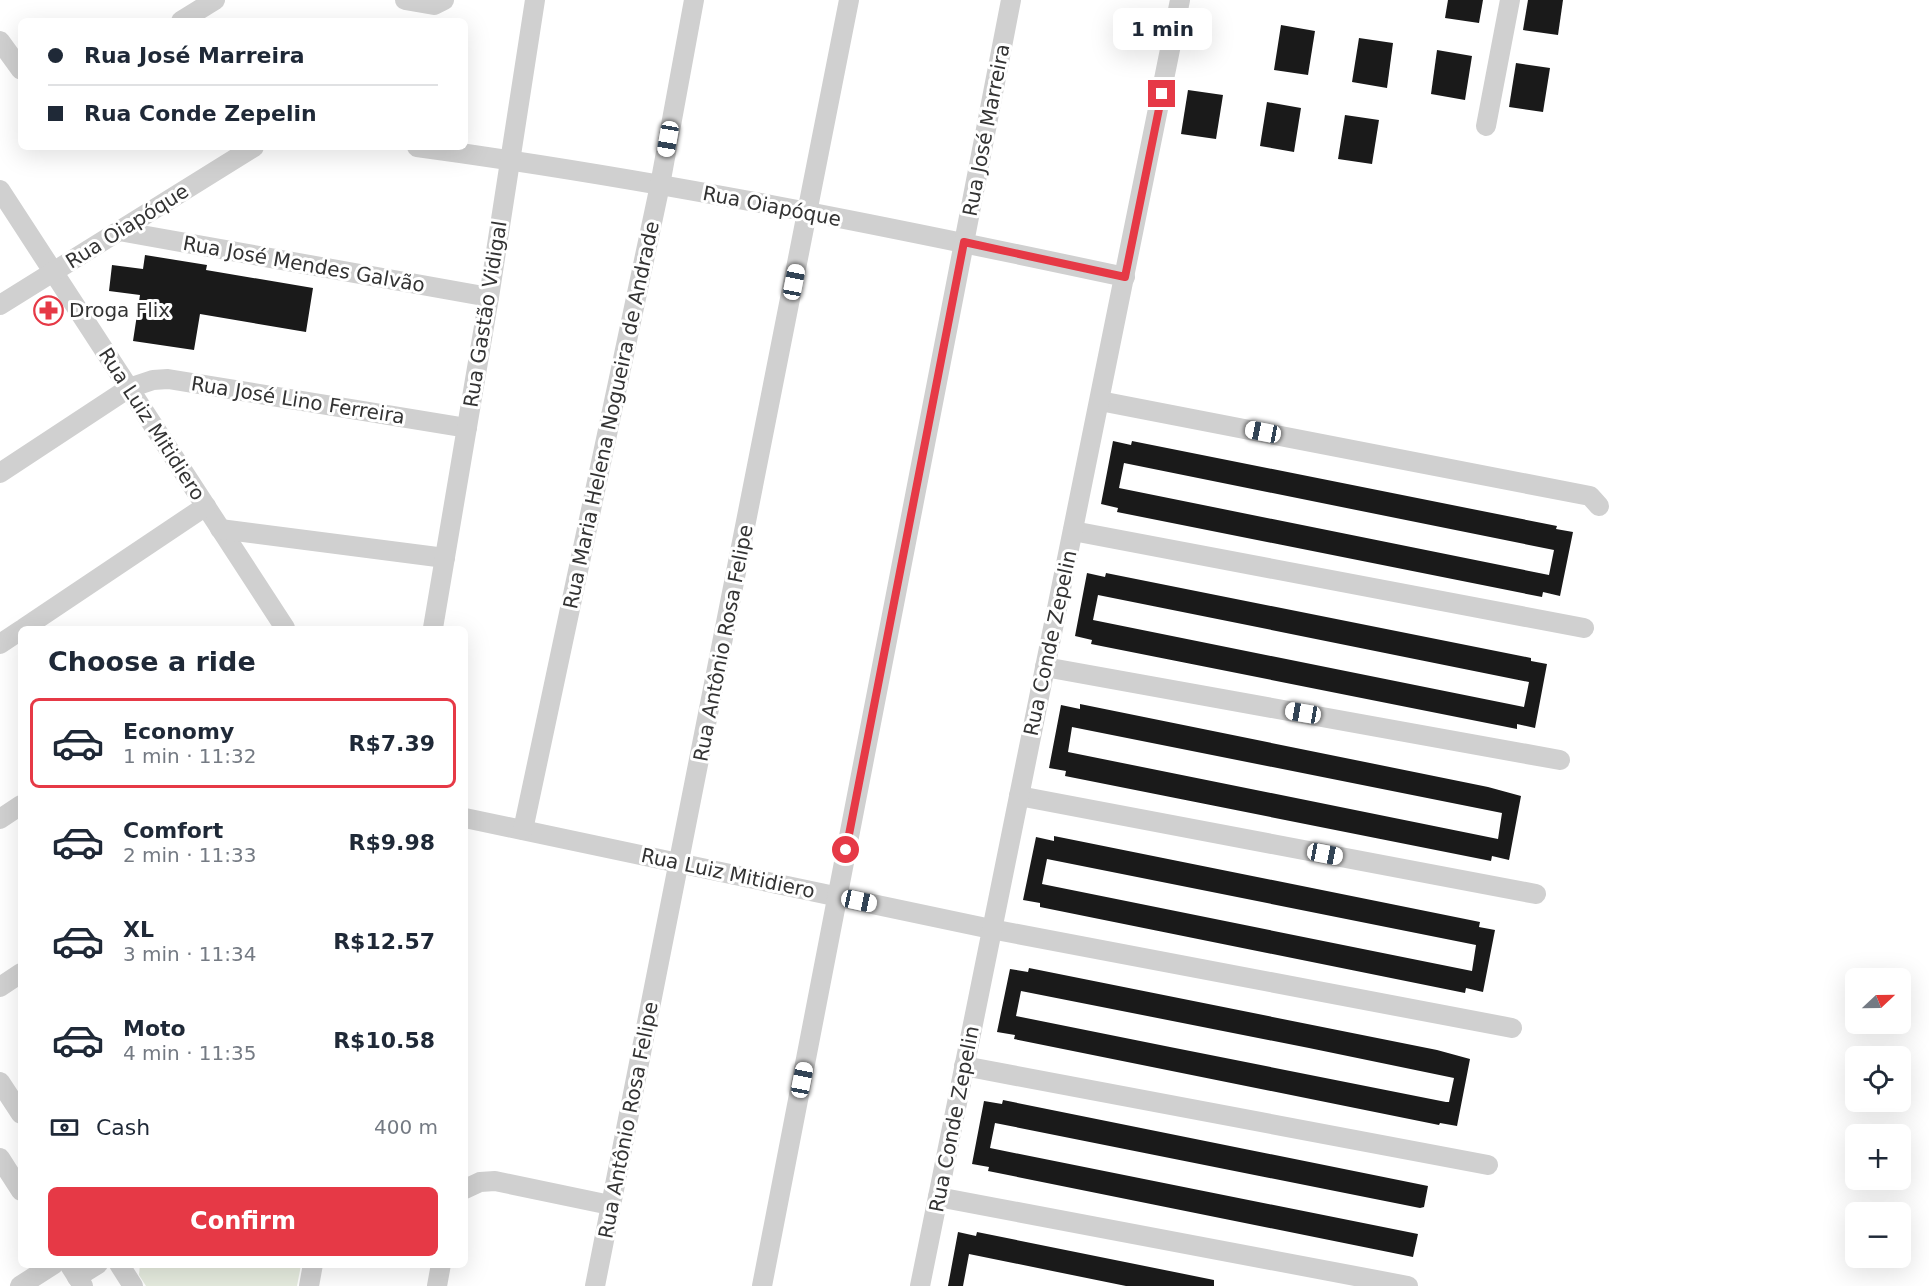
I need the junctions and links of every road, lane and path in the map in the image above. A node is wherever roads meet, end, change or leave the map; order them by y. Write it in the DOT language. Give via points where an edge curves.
graph roads {
  1 [pos="405,0"];
  2 [pos="444,0"];
  3 [pos="535,0"];
  4 [pos="694,0"];
  5 [pos="849,0"];
  6 [pos="1011,0"];
  7 [pos="1180,0"];
  8 [pos="1510,0"];
  9 [pos="210,7"];
  10 [pos="187,18"];
  11 [pos="0,41"];
  12 [pos="18,66"];
  13 [pos="1486,126"];
  14 [pos="249,150"];
  15 [pos="440,150"];
  16 [pos="509,159"];
  17 [pos="660,185"];
  18 [pos="0,190"];
  19 [pos="808,213"];
  20 [pos="119,231"];
  21 [pos="964,242"];
  22 [pos="53,272"];
  23 [pos="1125,277"];
  24 [pos="489,297"];
  25 [pos="0,305"];
  26 [pos="129,388"];
  27 [pos="1100,401"];
  28 [pos="467,428"];
  29 [pos="0,473"];
  30 [pos="206,506"];
  31 [pos="1599,506"];
  32 [pos="220,529"];
  33 [pos="1073,531"];
  34 [pos="446,558"];
  35 [pos="26,626"];
  36 [pos="284,626"];
  37 [pos="433,626"];
  38 [pos="1584,628"];
  39 [pos="18,632"];
  40 [pos="0,644"];
  41 [pos="1045,667"];
  42 [pos="1560,760"];
  43 [pos="1019,796"];
  44 [pos="18,807"];
  45 [pos="0,819"];
  46 [pos="468,819"];
  47 [pos="523,830"];
  48 [pos="680,863"];
  49 [pos="1536,894"];
  50 [pos="837,897"];
  51 [pos="991,929"];
  52 [pos="18,975"];
  53 [pos="0,987"];
  54 [pos="1512,1028"];
  55 [pos="964,1066"];
  56 [pos="0,1082"];
  57 [pos="18,1109"];
  58 [pos="0,1158"];
  59 [pos="1488,1165"];
  60 [pos="18,1186"];
  61 [pos="468,1187"];
  62 [pos="938,1197"];
  63 [pos="610,1205"];
  64 [pos="48,1268"];
  65 [pos="91,1268"];
  66 [pos="122,1268"];
  67 [pos="312,1268"];
  68 [pos="440,1268"];
  69 [pos="76,1276"];
  70 [pos="20,1286"];
  71 [pos="133,1286"];
  72 [pos="309,1286"];
  73 [pos="437,1286"];
  74 [pos="596,1286"];
  75 [pos="762,1286"];
  76 [pos="920,1286"];
  77 [pos="1408,1286"];
  1 -- 2 [label="street" via="434,5"];
  3 -- 16 [label="street, Rua Gastão Vidigal"];
  4 -- 17 [label="street, Rua Maria Helena Nogueira de Andrade"];
  5 -- 19 [label="street, Rua Antônio Rosa Felipe"];
  6 -- 21 [label="street, Rua José Marreira"];
  7 -- 23 [label="street, Rua Conde Zepelin"];
  8 -- 13 [label="street"];
  9 -- 10 [label="street"];
  11 -- 12 [label="street"];
  14 -- 20 [label="street, Rua Oiapóque"];
  15 -- 16 [label="street, Rua Oiapóque"];
  16 -- 17 [label="street, Rua Oiapóque"];
  16 -- 24 [label="street, Rua Gastão Vidigal"];
  17 -- 19 [label="street, Rua Oiapóque"];
  17 -- 47 [label="street, Rua Maria Helena Nogueira de Andrade"];
  18 -- 22 [label="street, Rua Luiz Mitidiero"];
  19 -- 21 [label="street, Rua Oiapóque"];
  19 -- 48 [label="street, Rua Antônio Rosa Felipe"];
  20 -- 22 [label="street, Rua Oiapóque"];
  20 -- 24 [label="street, Rua José Mendes Galvão"];
  21 -- 23 [label="street, Rua Oiapóque"];
  21 -- 50 [label="street, Rua José Marreira"];
  22 -- 25 [label="street, Rua Oiapóque"];
  22 -- 26 [label="street, Rua Luiz Mitidiero"];
  23 -- 27 [label="street, Rua Conde Zepelin"];
  24 -- 28 [label="street, Rua Gastão Vidigal"];
  26 -- 28 [label="street, Rua José Lino Ferreira" via="168,379"];
  26 -- 29 [label="street, Rua José Lino Ferreira"];
  26 -- 30 [label="street, Rua Luiz Mitidiero"];
  27 -- 31 [label="street" via="1590,496"];
  27 -- 33 [label="street, Rua Conde Zepelin"];
  28 -- 34 [label="street, Rua Gastão Vidigal"];
  30 -- 32 [label="street, Rua Luiz Mitidiero"];
  30 -- 35 [label="street"];
  32 -- 34 [label="street"];
  32 -- 36 [label="street, Rua Luiz Mitidiero"];
  33 -- 38 [label="street"];
  33 -- 41 [label="street, Rua Conde Zepelin"];
  34 -- 37 [label="street, Rua Gastão Vidigal"];
  39 -- 40 [label="street"];
  41 -- 42 [label="street"];
  41 -- 43 [label="street, Rua Conde Zepelin"];
  43 -- 49 [label="street"];
  43 -- 51 [label="street, Rua Conde Zepelin"];
  44 -- 45 [label="street"];
  46 -- 47 [label="street, Rua Luiz Mitidiero"];
  47 -- 48 [label="street, Rua Luiz Mitidiero"];
  48 -- 50 [label="street, Rua Luiz Mitidiero"];
  48 -- 63 [label="street, Rua Antônio Rosa Felipe"];
  50 -- 51 [label="street, Rua Luiz Mitidiero"];
  50 -- 75 [label="street, Rua José Marreira"];
  51 -- 54 [label="street, Rua Luiz Mitidiero"];
  51 -- 55 [label="street, Rua Conde Zepelin"];
  52 -- 53 [label="street"];
  55 -- 59 [label="street"];
  55 -- 62 [label="street, Rua Conde Zepelin"];
  56 -- 57 [label="street"];
  58 -- 60 [label="street"];
  61 -- 63 [label="street" via="495,1180"];
  62 -- 76 [label="street, Rua Conde Zepelin"];
  62 -- 77 [label="street"];
  63 -- 74 [label="street, Rua Antônio Rosa Felipe"];
  64 -- 70 [label="street"];
  65 -- 69 [label="street"];
  66 -- 71 [label="street"];
  67 -- 72 [label="street"];
  68 -- 73 [label="street"];
}
